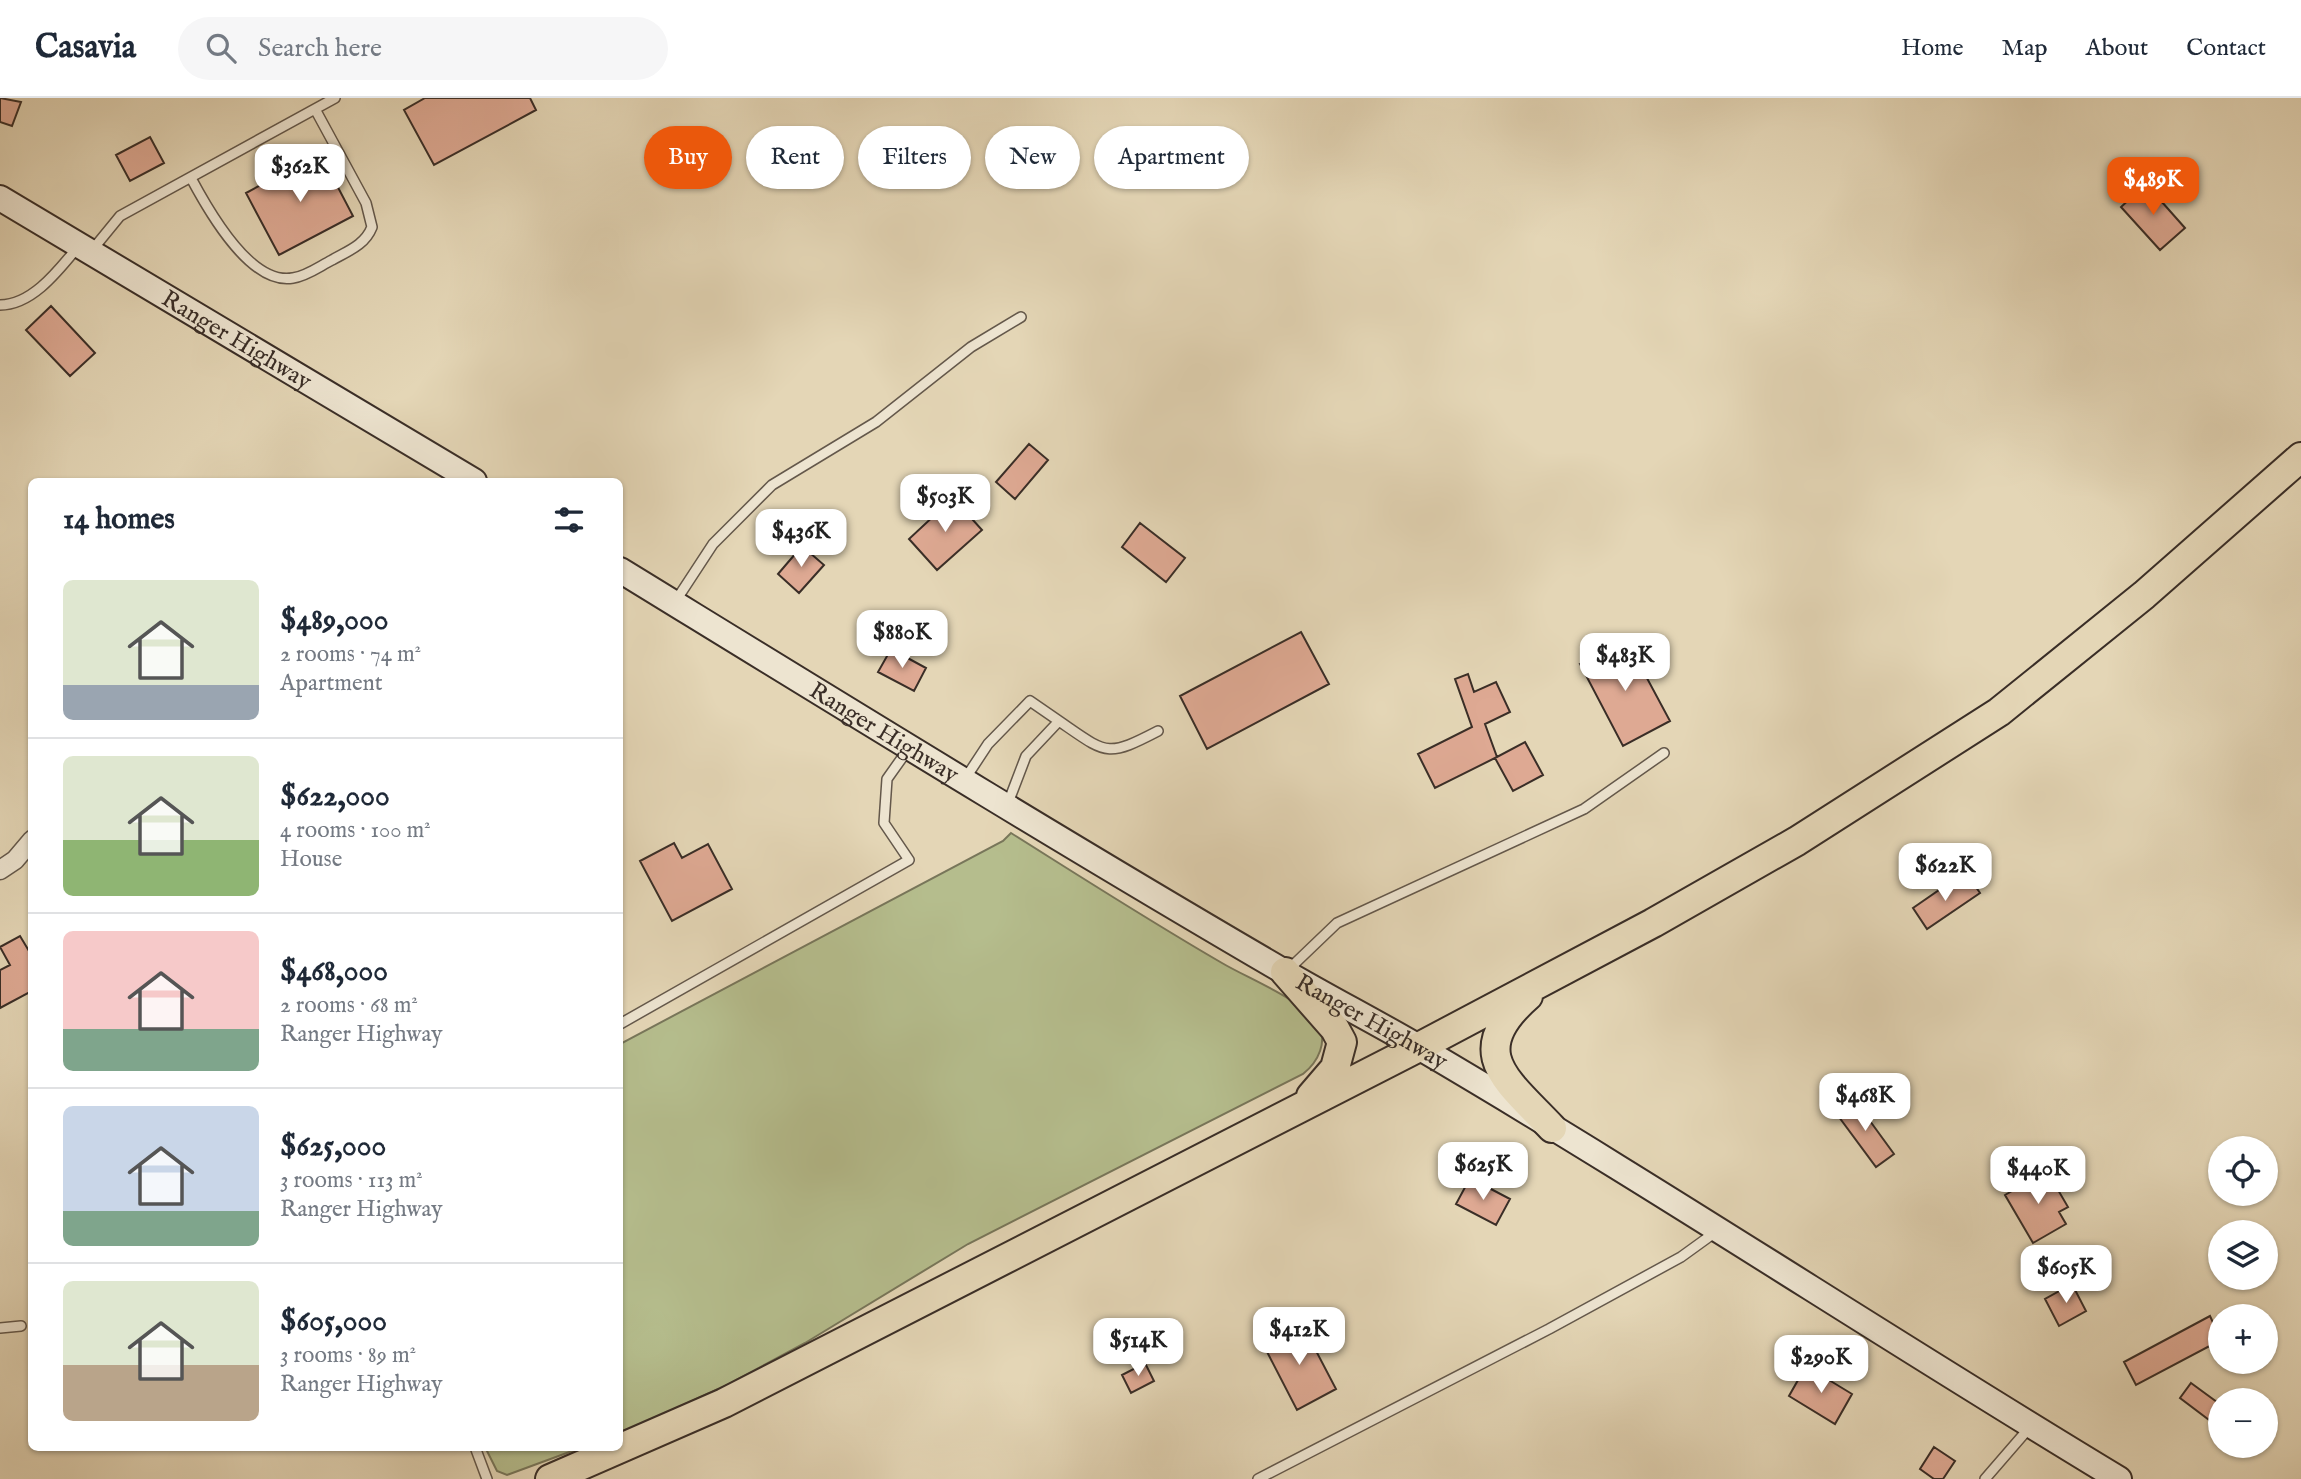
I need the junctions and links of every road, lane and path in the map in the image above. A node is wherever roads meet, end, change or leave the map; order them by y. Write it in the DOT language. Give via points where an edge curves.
graph roads {
  1 [pos="335,98"];
  2 [pos="315,109"];
  3 [pos="191,177"];
  4 [pos="0,198"];
  5 [pos="84,250"];
  6 [pos="0,305"];
  7 [pos="1021,317"];
  8 [pos="2301,457"];
  9 [pos="469,478"];
  10 [pos="623,572"];
  11 [pos="674,603"];
  12 [pos="1059,721"];
  13 [pos="1158,731"];
  14 [pos="910,747"];
  15 [pos="1664,753"];
  16 [pos="965,779"];
  17 [pos="1007,805"];
  18 [pos="28,845"];
  19 [pos="0,870"];
  20 [pos="1285,972"];
  21 [pos="1548,979"];
  22 [pos="623,1022"];
  23 [pos="1419,1047"];
  24 [pos="1296,1109"];
  25 [pos="1552,1128"];
  26 [pos="1718,1230"];
  27 [pos="21,1326"];
  28 [pos="0,1328"];
  29 [pos="2031,1426"];
  30 [pos="623,1447"];
  31 [pos="476,1451"];
  32 [pos="614,1451"];
  33 [pos="487,1479"];
  34 [pos="550,1479"];
  35 [pos="1258,1479"];
  36 [pos="1985,1479"];
  37 [pos="2119,1479"];
  1 -- 2 [label="lane"];
  2 -- 3 [label="lane"];
  2 -- 3 [label="lane" via="366,203 372,227 360,244 291,279 258,266 225,236"];
  3 -- 5 [label="lane" via="120,216"];
  4 -- 5 [label="main road, Ranger Highway"];
  5 -- 6 [label="lane" via="15,305"];
  5 -- 9 [label="main road, Ranger Highway"];
  7 -- 11 [label="lane" via="971,347 876,422 772,485 712,544"];
  8 -- 21 [label="main road" via="1999,712 1797,841"];
  10 -- 11 [label="main road, Ranger Highway"];
  11 -- 14 [label="main road, Ranger Highway"];
  12 -- 13 [label="lane" via="1107,749 1122,750"];
  12 -- 16 [label="lane" via="1030,701 988,744"];
  12 -- 17 [label="lane" via="1026,757"];
  14 -- 16 [label="main road, Ranger Highway"];
  14 -- 22 [label="lane" via="887,779 884,823 909,860"];
  15 -- 20 [label="lane" via="1584,809 1337,923"];
  16 -- 17 [label="main road, Ranger Highway"];
  17 -- 20 [label="main road, Ranger Highway"];
  18 -- 19 [label="street"];
  20 -- 23 [label="main road, Ranger Highway"];
  20 -- 24 [label="main road" via="1342,1042 1335,1068 1320,1089"];
  21 -- 23 [label="main road"];
  21 -- 25 [label="main road" via="1512,1010 1498,1035 1494,1055 1501,1074"];
  23 -- 24 [label="main road"];
  23 -- 25 [label="main road, Ranger Highway"];
  24 -- 30 [label="main road" via="724,1403"];
  25 -- 26 [label="main road, Ranger Highway"];
  26 -- 29 [label="main road, Ranger Highway"];
  26 -- 35 [label="lane" via="1681,1257 1561,1322"];
  27 -- 28 [label="lane"];
  29 -- 36 [label="lane"];
  29 -- 37 [label="main road, Ranger Highway"];
  31 -- 33 [label="lane"];
  32 -- 34 [label="main road"];
}
